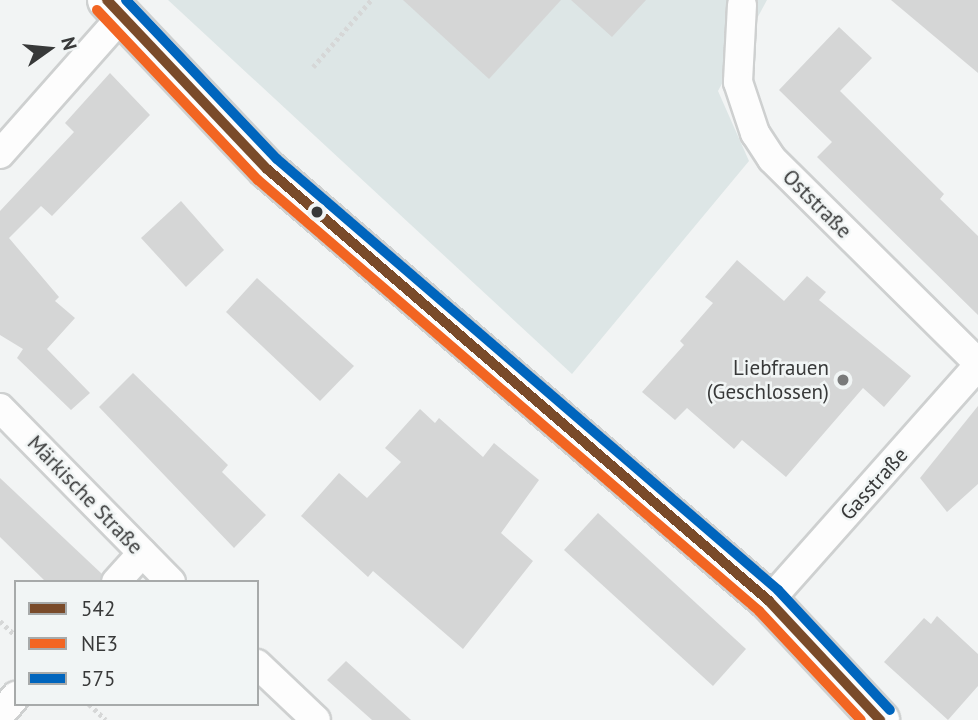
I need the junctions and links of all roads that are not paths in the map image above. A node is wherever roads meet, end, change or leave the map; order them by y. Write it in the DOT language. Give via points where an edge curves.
graph roads {
  1 [pos="741,5"];
  2 [pos="114,9"];
  3 [pos="0,154"];
  4 [pos="978,364"];
  5 [pos="0,408"];
  6 [pos="142,554"];
  7 [pos="118,580"];
  8 [pos="169,580"];
  9 [pos="769,601"];
  10 [pos="259,666"];
  11 [pos="14,698"];
  12 [pos="0,715"];
  13 [pos="316,720"];
  14 [pos="880,720"];
  1 -- 4 [label="street, Oststraße" via="738,82 755,134 772,159"];
  2 -- 3 [label="street"];
  2 -- 9 [label="main road" via="267,169"];
  4 -- 9 [label="street, Gasstraße"];
  5 -- 6 [label="street, Märkische Straße"];
  6 -- 7 [label="street"];
  6 -- 8 [label="street, Märkische Straße"];
  9 -- 14 [label="main road"];
  10 -- 13 [label="street"];
  11 -- 12 [label="street"];
}
